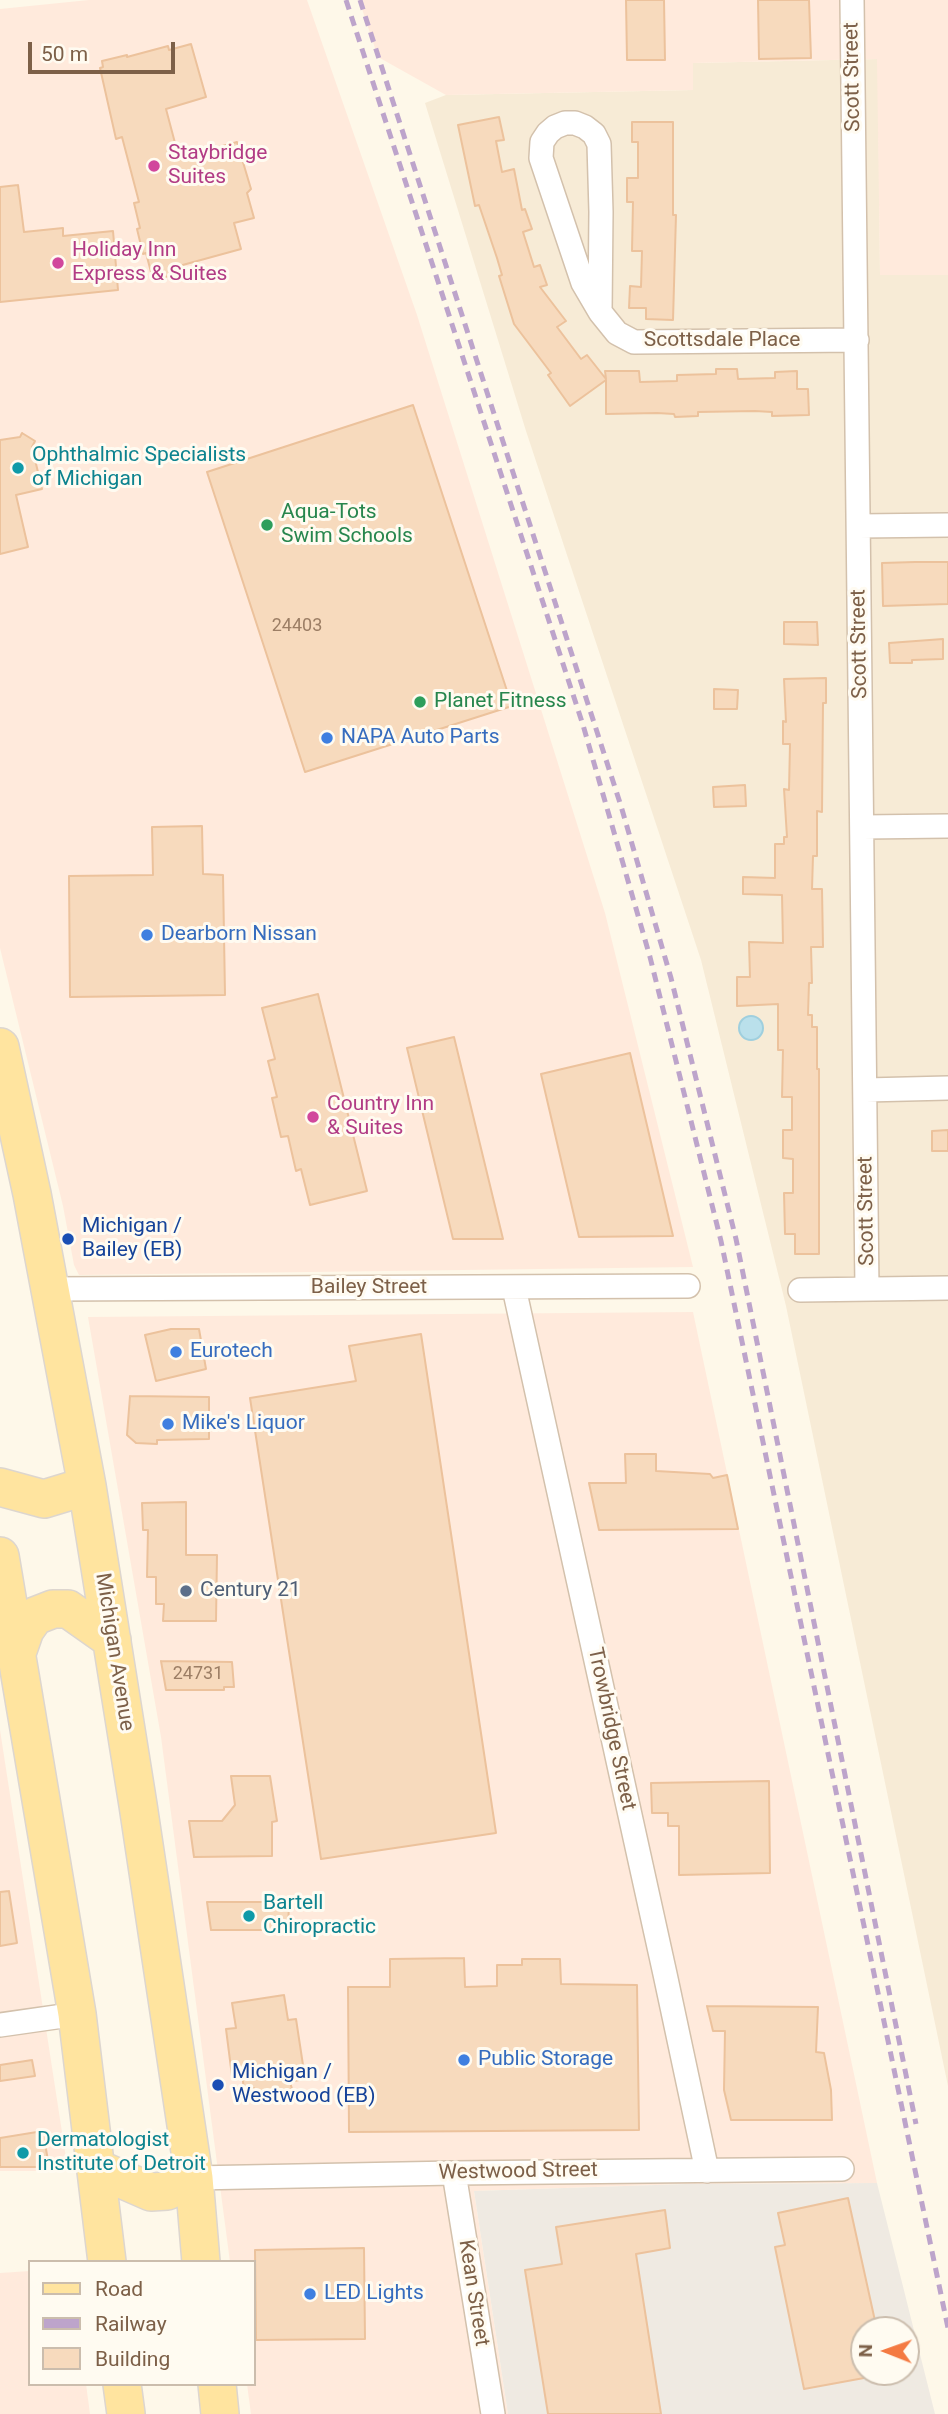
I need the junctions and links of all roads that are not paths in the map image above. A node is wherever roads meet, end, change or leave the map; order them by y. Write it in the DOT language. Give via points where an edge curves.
graph roads {
  1 [pos="852,0"];
  2 [pos="600,312"];
  3 [pos="857,340"];
  4 [pos="948,525"];
  5 [pos="859,526"];
  6 [pos="948,826"];
  7 [pos="863,827"];
  8 [pos="0,1048"];
  9 [pos="948,1088"];
  10 [pos="866,1090"];
  11 [pos="688,1286"];
  12 [pos="514,1288"];
  13 [pos="857,1288"];
  14 [pos="948,1288"];
  15 [pos="50,1289"];
  16 [pos="800,1290"];
  17 [pos="87,1486"];
  18 [pos="0,1488"];
  19 [pos="0,1556"];
  20 [pos="112,1640"];
  21 [pos="17,1653"];
  22 [pos="77,2014"];
  23 [pos="0,2025"];
  24 [pos="96,2168"];
  25 [pos="842,2169"];
  26 [pos="706,2171"];
  27 [pos="454,2173"];
  28 [pos="194,2178"];
  29 [pos="107,2260"];
  30 [pos="201,2260"];
  31 [pos="122,2386"];
  32 [pos="217,2386"];
  33 [pos="126,2414"];
  34 [pos="220,2414"];
  35 [pos="492,2414"];
  1 -- 3 [label="street, Scott Street"];
  2 -- 2 [label="street, Scottsdale Place" via="599,144 585,127 565,123 548,133 541,158 583,283"];
  2 -- 3 [label="street, Scottsdale Place" via="617,333 634,342"];
  3 -- 5 [label="street, Scott Street"];
  4 -- 5 [label="street"];
  5 -- 7 [label="street, Scott Street"];
  6 -- 7 [label="street"];
  7 -- 10 [label="street, Scott Street"];
  8 -- 15 [label="main road, Michigan Avenue"];
  9 -- 10 [label="street"];
  10 -- 13 [label="street, Scott Street"];
  11 -- 12 [label="street, Bailey Street"];
  12 -- 15 [label="street, Bailey Street"];
  12 -- 26 [label="street, Trowbridge Street"];
  13 -- 14 [label="street"];
  13 -- 16 [label="street"];
  15 -- 17 [label="main road, Michigan Avenue"];
  17 -- 18 [label="main road" via="44,1499"];
  17 -- 20 [label="main road, Michigan Avenue"];
  19 -- 21 [label="main road"];
  20 -- 21 [label="main road" via="68,1609 53,1609 35,1616"];
  20 -- 28 [label="main road, Michigan Avenue"];
  21 -- 22 [label="main road"];
  22 -- 23 [label="street"];
  22 -- 24 [label="main road"];
  24 -- 28 [label="main road" via="151,2192 167,2191"];
  24 -- 29 [label="main road"];
  25 -- 26 [label="street, Westwood Street"];
  26 -- 27 [label="street, Westwood Street"];
  27 -- 28 [label="street, Westwood Street"];
  27 -- 35 [label="street, Kean Street"];
  28 -- 30 [label="main road, Michigan Avenue"];
  31 -- 33 [label="main road"];
  32 -- 34 [label="main road"];
}
